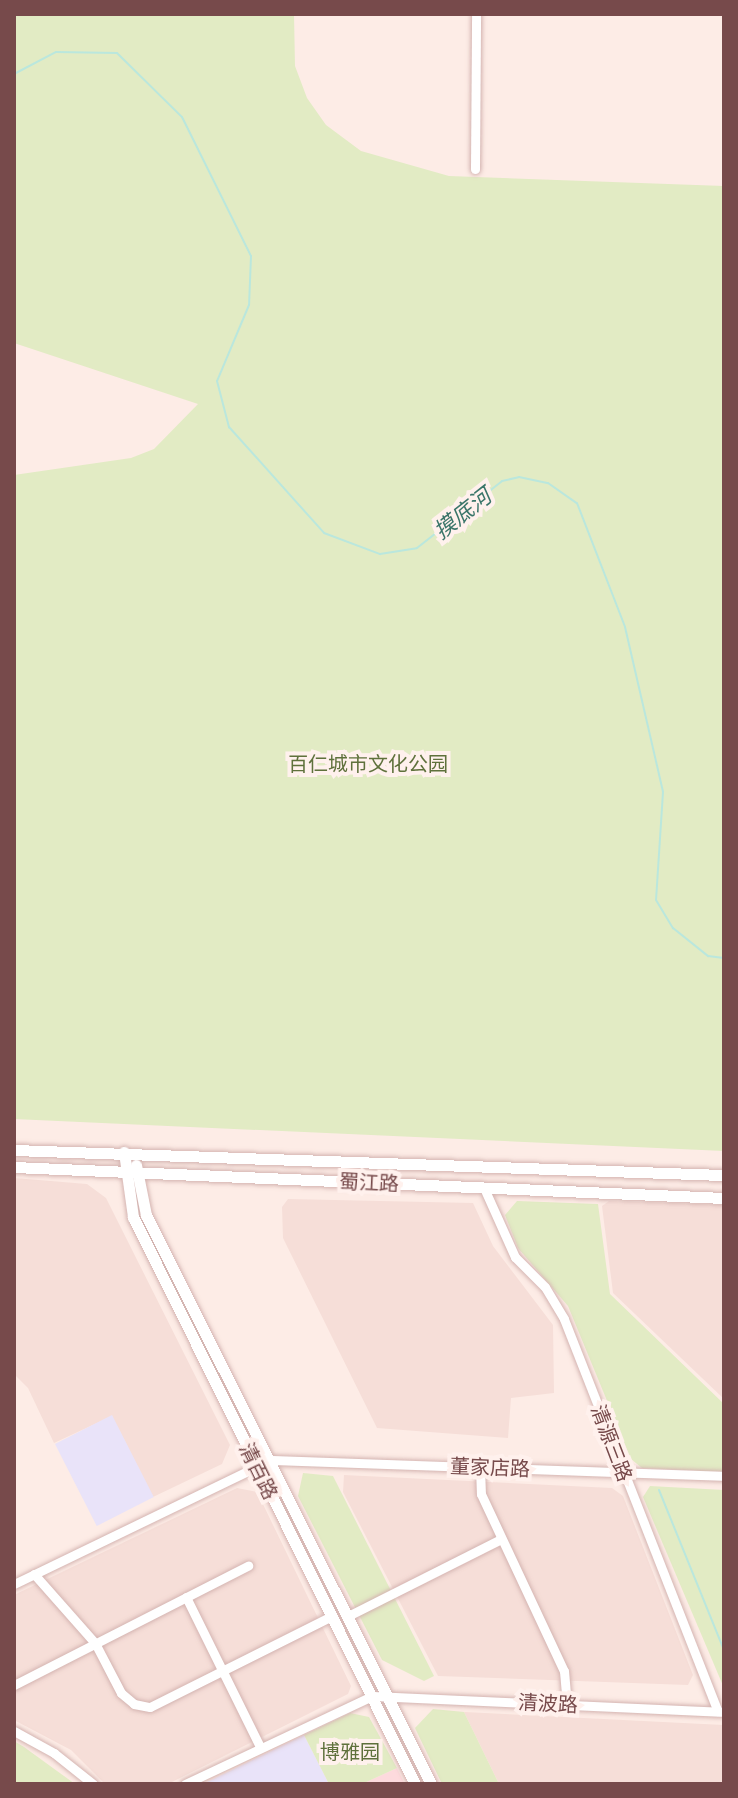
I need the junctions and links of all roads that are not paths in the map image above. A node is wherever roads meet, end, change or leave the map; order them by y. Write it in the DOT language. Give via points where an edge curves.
graph roads {
  1 [pos="476,14"];
  2 [pos="475,169"];
  3 [pos="14,1150"];
  4 [pos="130,1153"];
  5 [pos="14,1167"];
  6 [pos="123,1169"];
  7 [pos="136,1170"];
  8 [pos="724,1175"];
  9 [pos="484,1188"];
  10 [pos="724,1198"];
  11 [pos="270,1460"];
  12 [pos="256,1466"];
  13 [pos="480,1467"];
  14 [pos="624,1471"];
  15 [pos="724,1476"];
  16 [pos="501,1539"];
  17 [pos="248,1566"];
  18 [pos="34,1574"];
  19 [pos="14,1584"];
  20 [pos="186,1597"];
  21 [pos="332,1616"];
  22 [pos="348,1616"];
  23 [pos="95,1643"];
  24 [pos="222,1671"];
  25 [pos="14,1685"];
  26 [pos="386,1694"];
  27 [pos="372,1696"];
  28 [pos="567,1704"];
  29 [pos="721,1712"];
  30 [pos="14,1731"];
  31 [pos="260,1747"];
  32 [pos="93,1784"];
  33 [pos="185,1784"];
  34 [pos="415,1784"];
  35 [pos="431,1784"];
  1 -- 2 [label="street"];
  3 -- 4 [label="street, 蜀江路"];
  4 -- 6 [label="street, 清百路"];
  4 -- 7 [label="street, 清百路"];
  4 -- 8 [label="street, 蜀江路"];
  5 -- 6 [label="street, 蜀江路"];
  6 -- 7 [label="street, 蜀江路"];
  6 -- 12 [label="street, 清百路" via="133,1217"];
  7 -- 9 [label="street, 蜀江路"];
  7 -- 11 [label="street, 清百路" via="146,1215"];
  9 -- 10 [label="street, 蜀江路"];
  9 -- 14 [label="street, 清源三路" via="515,1257 545,1287 564,1319"];
  11 -- 12 [label="street, 董家店路"];
  11 -- 13 [label="street, 董家店路"];
  11 -- 22 [label="street, 清百路"];
  12 -- 18 [label="street, 董家店路"];
  12 -- 21 [label="street, 清百路"];
  13 -- 14 [label="street, 董家店路"];
  13 -- 16 [label="street" via="481,1494"];
  14 -- 15 [label="street, 董家店路"];
  14 -- 29 [label="street, 清源三路"];
  16 -- 22 [label="street"];
  16 -- 28 [label="street" via="564,1671"];
  17 -- 20 [label="street"];
  18 -- 19 [label="street, 董家店路"];
  18 -- 23 [label="street"];
  20 -- 23 [label="street"];
  20 -- 24 [label="street"];
  21 -- 24 [label="street"];
  21 -- 27 [label="street, 清百路"];
  22 -- 26 [label="street, 清百路"];
  23 -- 24 [label="street" via="121,1693 134,1704 150,1707"];
  23 -- 25 [label="street"];
  24 -- 31 [label="street"];
  26 -- 27 [label="street, 清波路"];
  26 -- 28 [label="street, 清波路"];
  26 -- 35 [label="street, 清百路"];
  27 -- 31 [label="street, 清波路"];
  27 -- 34 [label="street, 清百路"];
  28 -- 29 [label="street, 清波路"];
  30 -- 32 [label="street" via="54,1753"];
  31 -- 33 [label="street, 清波路"];
}
